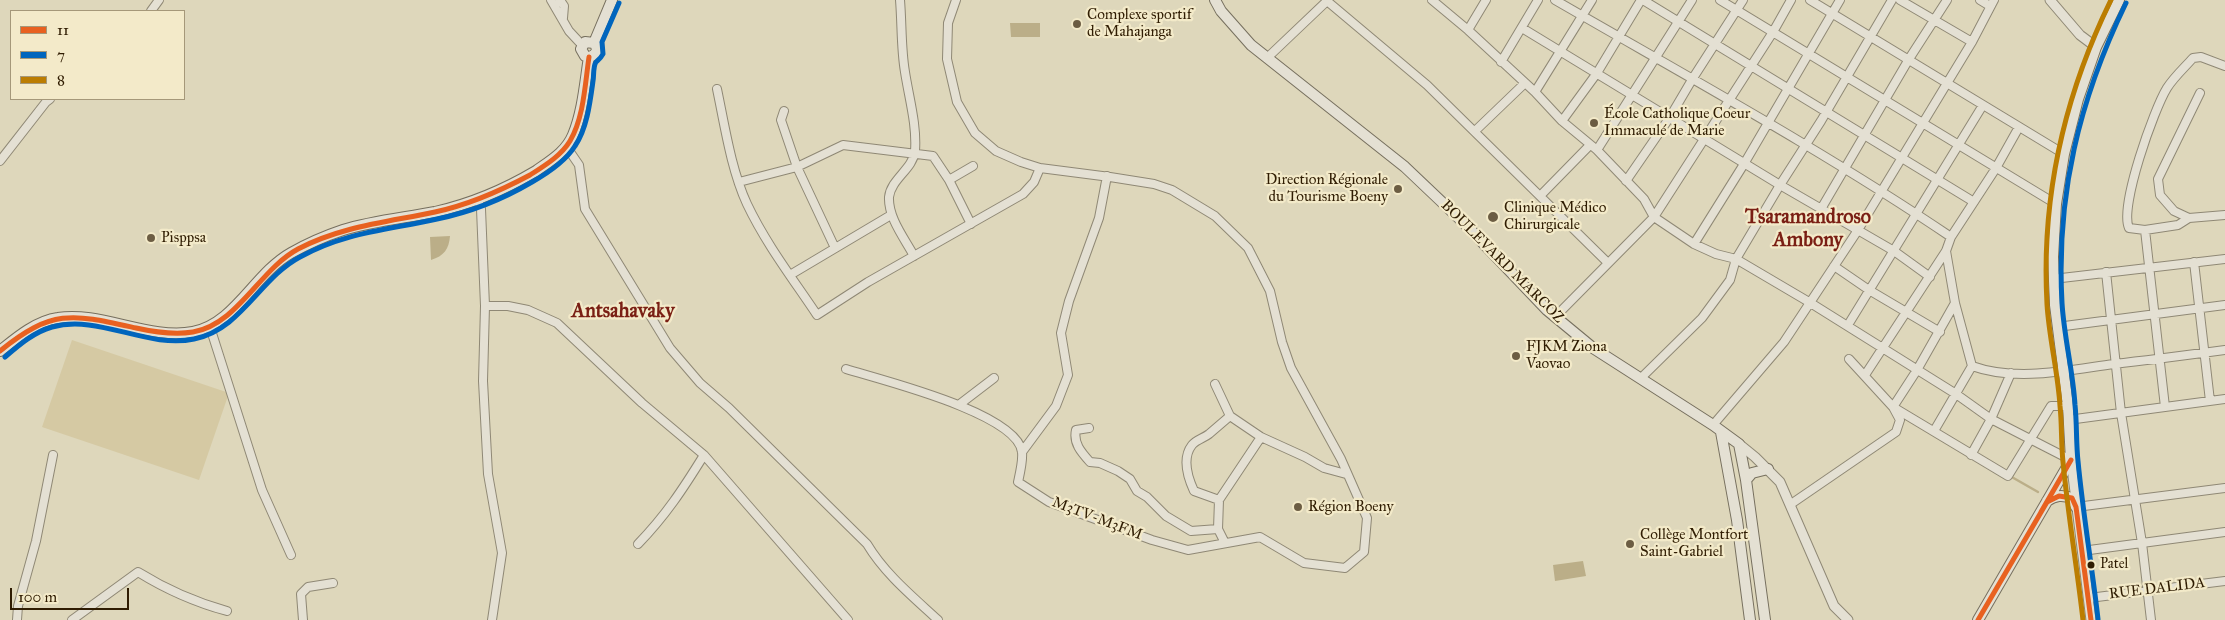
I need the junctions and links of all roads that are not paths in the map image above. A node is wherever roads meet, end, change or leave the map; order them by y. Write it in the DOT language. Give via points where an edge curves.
graph roads {
  1 [pos="159,0"];
  2 [pos="551,0"];
  3 [pos="560,0"];
  4 [pos="612,0"];
  5 [pos="900,0"];
  6 [pos="956,0"];
  7 [pos="1215,0"];
  8 [pos="1328,0"];
  9 [pos="1486,0"];
  10 [pos="1538,0"];
  11 [pos="1555,0"];
  12 [pos="1592,0"];
  13 [pos="1642,0"];
  14 [pos="1692,0"];
  15 [pos="1720,0"];
  16 [pos="1743,0"];
  17 [pos="1791,0"];
  18 [pos="1810,0"];
  19 [pos="1840,0"];
  20 [pos="1892,0"];
  21 [pos="1900,0"];
  22 [pos="1947,0"];
  23 [pos="1980,0"];
  24 [pos="2050,0"];
  25 [pos="2119,0"];
  26 [pos="1434,1"];
  27 [pos="1992,3"];
  28 [pos="151,10"];
  29 [pos="1737,10"];
  30 [pos="1832,13"];
  31 [pos="1582,16"];
  32 [pos="563,18"];
  33 [pos="1678,21"];
  34 [pos="1934,21"];
  35 [pos="1522,28"];
  36 [pos="1468,30"];
  37 [pos="1773,32"];
  38 [pos="1618,36"];
  39 [pos="1870,36"];
  40 [pos="1972,42"];
  41 [pos="594,43"];
  42 [pos="1715,44"];
  43 [pos="582,45"];
  44 [pos="2096,46"];
  45 [pos="1559,53"];
  46 [pos="1808,53"];
  47 [pos="589,57"];
  48 [pos="1268,58"];
  49 [pos="1656,58"];
  50 [pos="1909,60"];
  51 [pos="1501,62"];
  52 [pos="1752,66"];
  53 [pos="2225,66"];
  54 [pos="1597,73"];
  55 [pos="1847,77"];
  56 [pos="1693,78"];
  57 [pos="1947,82"];
  58 [pos="1525,83"];
  59 [pos="717,89"];
  60 [pos="1788,89"];
  61 [pos="1535,92"];
  62 [pos="2200,93"];
  63 [pos="1632,96"];
  64 [pos="49,100"];
  65 [pos="1885,100"];
  66 [pos="1729,101"];
  67 [pos="1983,105"];
  68 [pos="784,111"];
  69 [pos="1827,112"];
  70 [pos="1670,118"];
  71 [pos="1562,121"];
  72 [pos="1768,123"];
  73 [pos="1922,123"];
  74 [pos="2019,127"];
  75 [pos="1475,131"];
  76 [pos="1865,136"];
  77 [pos="1705,139"];
  78 [pos="1590,144"];
  79 [pos="1959,145"];
  80 [pos="566,146"];
  81 [pos="1806,146"];
  82 [pos="1597,150"];
  83 [pos="915,153"];
  84 [pos="2064,154"];
  85 [pos="1900,158"];
  86 [pos="0,161"];
  87 [pos="1744,164"];
  88 [pos="973,166"];
  89 [pos="797,167"];
  90 [pos="1040,168"];
  91 [pos="1996,168"];
  92 [pos="1845,170"];
  93 [pos="1107,176"];
  94 [pos="949,180"];
  95 [pos="1937,180"];
  96 [pos="1626,181"];
  97 [pos="739,182"];
  98 [pos="1780,185"];
  99 [pos="1881,192"];
  100 [pos="1540,196"];
  101 [pos="478,200"];
  102 [pos="1974,202"];
  103 [pos="2056,204"];
  104 [pos="1821,209"];
  105 [pos="1916,214"];
  106 [pos="891,215"];
  107 [pos="2225,215"];
  108 [pos="1654,217"];
  109 [pos="2189,218"];
  110 [pos="971,224"];
  111 [pos="1858,230"];
  112 [pos="2145,230"];
  113 [pos="1951,238"];
  114 [pos="1694,244"];
  115 [pos="835,248"];
  116 [pos="1894,250"];
  117 [pos="1946,252"];
  118 [pos="914,256"];
  119 [pos="1736,259"];
  120 [pos="2225,259"];
  121 [pos="2194,262"];
  122 [pos="1608,263"];
  123 [pos="1834,266"];
  124 [pos="2149,268"];
  125 [pos="2106,272"];
  126 [pos="790,275"];
  127 [pos="1930,277"];
  128 [pos="2053,278"];
  129 [pos="1869,290"];
  130 [pos="1809,302"];
  131 [pos="1955,303"];
  132 [pos="485,306"];
  133 [pos="2225,306"];
  134 [pos="2199,309"];
  135 [pos="1905,312"];
  136 [pos="2156,314"];
  137 [pos="1555,317"];
  138 [pos="2112,320"];
  139 [pos="1848,326"];
  140 [pos="2057,326"];
  141 [pos="210,327"];
  142 [pos="1940,332"];
  143 [pos="1883,347"];
  144 [pos="2225,350"];
  145 [pos="0,351"];
  146 [pos="2204,353"];
  147 [pos="2160,358"];
  148 [pos="1849,359"];
  149 [pos="2115,364"];
  150 [pos="1972,366"];
  151 [pos="846,369"];
  152 [pos="1917,370"];
  153 [pos="2063,371"];
  154 [pos="2011,372"];
  155 [pos="1865,375"];
  156 [pos="994,378"];
  157 [pos="1642,378"];
  158 [pos="1215,384"];
  159 [pos="1956,394"];
  160 [pos="2225,399"];
  161 [pos="2210,401"];
  162 [pos="960,404"];
  163 [pos="2068,406"];
  164 [pos="1893,407"];
  165 [pos="2165,407"];
  166 [pos="2121,413"];
  167 [pos="1230,416"];
  168 [pos="1991,419"];
  169 [pos="2068,420"];
  170 [pos="1089,428"];
  171 [pos="1717,429"];
  172 [pos="1934,432"];
  173 [pos="1261,437"];
  174 [pos="2030,441"];
  175 [pos="1739,444"];
  176 [pos="1022,452"];
  177 [pos="53,455"];
  178 [pos="704,455"];
  179 [pos="1971,455"];
  180 [pos="2071,460"];
  181 [pos="1768,469"];
  182 [pos="1346,474"];
  183 [pos="1746,480"];
  184 [pos="2225,488"];
  185 [pos="2134,499"];
  186 [pos="1219,500"];
  187 [pos="2047,502"];
  188 [pos="1791,504"];
  189 [pos="2076,506"];
  190 [pos="1752,517"];
  191 [pos="1736,520"];
  192 [pos="1218,530"];
  193 [pos="2225,532"];
  194 [pos="2142,543"];
  195 [pos="638,544"];
  196 [pos="1225,544"];
  197 [pos="2082,551"];
  198 [pos="291,555"];
  199 [pos="2225,581"];
  200 [pos="333,583"];
  201 [pos="2147,590"];
  202 [pos="2089,598"];
  203 [pos="1763,602"];
  204 [pos="1748,604"];
  205 [pos="227,611"];
  206 [pos="17,620"];
  207 [pos="72,620"];
  208 [pos="302,620"];
  209 [pos="492,620"];
  210 [pos="848,620"];
  211 [pos="938,620"];
  212 [pos="1750,620"];
  213 [pos="1765,620"];
  214 [pos="1848,620"];
  215 [pos="1978,620"];
  216 [pos="2091,620"];
  217 [pos="2151,620"];
  1 -- 28 [label="street"];
  2 -- 32 [label="street"];
  3 -- 32 [label="street" via="564,6"];
  4 -- 41 [label="main road"];
  5 -- 83 [label="street" via="904,70 914,121"];
  6 -- 90 [label="street" via="948,22 947,59 957,102 975,133 996,151"];
  7 -- 48 [label="main road, BOULEVARD MARCOZ" via="1235,29"];
  8 -- 48 [label="street"];
  8 -- 75 [label="street"];
  9 -- 36 [label="street"];
  10 -- 35 [label="street"];
  11 -- 31 [label="street"];
  12 -- 31 [label="street"];
  13 -- 33 [label="street"];
  13 -- 38 [label="street"];
  14 -- 33 [label="street"];
  15 -- 29 [label="street"];
  16 -- 29 [label="street"];
  17 -- 37 [label="street"];
  18 -- 30 [label="street"];
  19 -- 30 [label="street"];
  20 -- 39 [label="street"];
  21 -- 34 [label="street"];
  22 -- 34 [label="street"];
  23 -- 27 [label="street"];
  24 -- 44 [label="street" via="2080,35"];
  25 -- 44 [label="main road"];
  26 -- 36 [label="street"];
  27 -- 40 [label="street"];
  29 -- 37 [label="street"];
  29 -- 42 [label="street"];
  30 -- 39 [label="street"];
  30 -- 46 [label="street"];
  31 -- 38 [label="street"];
  31 -- 45 [label="street"];
  32 -- 43 [label="street" via="569,31"];
  33 -- 42 [label="street"];
  33 -- 49 [label="street"];
  34 -- 40 [label="street"];
  34 -- 50 [label="street"];
  35 -- 45 [label="street"];
  35 -- 51 [label="street"];
  36 -- 51 [label="street"];
  37 -- 46 [label="street"];
  37 -- 52 [label="street"];
  38 -- 49 [label="street"];
  38 -- 54 [label="street"];
  39 -- 50 [label="street"];
  39 -- 55 [label="street"];
  40 -- 57 [label="street"];
  41 -- 43 [label="main road" via="590,41"];
  41 -- 47 [label="main road" via="597,52"];
  42 -- 52 [label="street"];
  42 -- 56 [label="street"];
  43 -- 47 [label="main road" via="582,53"];
  44 -- 84 [label="main road"];
  45 -- 54 [label="street"];
  45 -- 61 [label="street"];
  46 -- 55 [label="street"];
  46 -- 60 [label="street"];
  47 -- 80 [label="main road" via="573,136"];
  48 -- 137 [label="main road, BOULEVARD MARCOZ" via="1405,167"];
  49 -- 56 [label="street"];
  49 -- 63 [label="street"];
  50 -- 57 [label="street"];
  50 -- 65 [label="street"];
  51 -- 58 [label="street"];
  52 -- 60 [label="street"];
  52 -- 66 [label="street"];
  53 -- 112 [label="street" via="2193,58 2168,86 2154,113 2130,197 2127,223 2129,228"];
  54 -- 63 [label="street"];
  54 -- 71 [label="street"];
  55 -- 65 [label="street"];
  55 -- 69 [label="street"];
  56 -- 66 [label="street"];
  56 -- 70 [label="street"];
  57 -- 67 [label="street"];
  57 -- 73 [label="street"];
  58 -- 61 [label="street"];
  58 -- 75 [label="street"];
  59 -- 97 [label="street"];
  60 -- 69 [label="street"];
  60 -- 72 [label="street"];
  61 -- 71 [label="street"];
  62 -- 109 [label="street" via="2158,179 2160,195 2174,211"];
  63 -- 70 [label="street"];
  63 -- 82 [label="street"];
  64 -- 86 [label="street"];
  65 -- 73 [label="street"];
  65 -- 76 [label="street"];
  66 -- 72 [label="street"];
  66 -- 77 [label="street"];
  67 -- 74 [label="street"];
  67 -- 79 [label="street"];
  68 -- 89 [label="street" via="781,120"];
  69 -- 76 [label="street"];
  69 -- 81 [label="street"];
  70 -- 77 [label="street"];
  70 -- 96 [label="street"];
  71 -- 78 [label="street"];
  72 -- 81 [label="street"];
  72 -- 87 [label="street"];
  73 -- 79 [label="street"];
  73 -- 85 [label="street"];
  74 -- 84 [label="street"];
  74 -- 91 [label="street"];
  75 -- 100 [label="street"];
  76 -- 85 [label="street"];
  76 -- 92 [label="street"];
  77 -- 87 [label="street"];
  77 -- 108 [label="street"];
  78 -- 82 [label="street"];
  78 -- 100 [label="street"];
  79 -- 91 [label="street"];
  79 -- 95 [label="street"];
  80 -- 101 [label="main road" via="555,158 516,183"];
  80 -- 211 [label="street" via="579,165 585,209 670,348 700,383 867,544 894,580"];
  81 -- 92 [label="street"];
  81 -- 98 [label="street"];
  82 -- 96 [label="street"];
  83 -- 89 [label="street" via="843,144"];
  83 -- 94 [label="street" via="933,156"];
  83 -- 106 [label="street" via="889,196"];
  84 -- 103 [label="main road"];
  85 -- 95 [label="street"];
  85 -- 99 [label="street"];
  87 -- 98 [label="street"];
  87 -- 114 [label="street"];
  88 -- 94 [label="street"];
  89 -- 97 [label="street"];
  89 -- 115 [label="street"];
  90 -- 93 [label="street"];
  90 -- 110 [label="street" via="1034,182 1023,194"];
  91 -- 102 [label="street"];
  91 -- 103 [label="street"];
  92 -- 99 [label="street"];
  92 -- 104 [label="street"];
  93 -- 176 [label="street" via="1099,218 1061,333 1068,375 1056,406"];
  93 -- 182 [label="street" via="1172,190 1215,216 1248,248 1270,291 1291,368"];
  94 -- 110 [label="street"];
  95 -- 102 [label="street"];
  95 -- 105 [label="street"];
  96 -- 108 [label="street" via="1644,199"];
  97 -- 126 [label="street" via="769,244"];
  98 -- 104 [label="street"];
  98 -- 119 [label="street"];
  99 -- 105 [label="street"];
  99 -- 111 [label="street"];
  100 -- 122 [label="street"];
  101 -- 132 [label="street"];
  101 -- 141 [label="main road" via="436,212 344,230 309,244 289,254 266,272 229,312"];
  102 -- 113 [label="street"];
  103 -- 128 [label="main road"];
  104 -- 111 [label="street"];
  105 -- 113 [label="street"];
  105 -- 116 [label="street"];
  106 -- 115 [label="street"];
  106 -- 118 [label="street"];
  107 -- 109 [label="street"];
  108 -- 114 [label="street"];
  108 -- 122 [label="street"];
  109 -- 112 [label="street" via="2178,225"];
  110 -- 118 [label="street"];
  111 -- 116 [label="street"];
  111 -- 123 [label="street"];
  112 -- 124 [label="street"];
  113 -- 117 [label="street"];
  114 -- 119 [label="street"];
  115 -- 126 [label="street"];
  116 -- 127 [label="street"];
  116 -- 129 [label="street"];
  117 -- 127 [label="street"];
  117 -- 131 [label="street"];
  118 -- 126 [label="street" via="817,315"];
  119 -- 130 [label="street"];
  119 -- 157 [label="street" via="1730,280 1702,318"];
  120 -- 121 [label="street"];
  121 -- 124 [label="street"];
  121 -- 134 [label="street"];
  122 -- 137 [label="street"];
  123 -- 129 [label="street"];
  123 -- 130 [label="street"];
  124 -- 125 [label="street"];
  124 -- 136 [label="street"];
  125 -- 128 [label="street"];
  125 -- 138 [label="street"];
  127 -- 135 [label="street"];
  128 -- 140 [label="main road"];
  129 -- 135 [label="street"];
  129 -- 139 [label="street"];
  130 -- 139 [label="street"];
  130 -- 171 [label="street" via="1784,342"];
  131 -- 142 [label="street"];
  131 -- 150 [label="street"];
  132 -- 178 [label="street" via="528,310 557,323 642,403"];
  132 -- 209 [label="street" via="483,381 488,474 502,553"];
  133 -- 134 [label="street"];
  134 -- 136 [label="street"];
  134 -- 146 [label="street"];
  135 -- 142 [label="street"];
  135 -- 143 [label="street"];
  136 -- 138 [label="street"];
  136 -- 147 [label="street"];
  137 -- 157 [label="main road, BOULEVARD MARCOZ" via="1593,348"];
  138 -- 140 [label="street"];
  138 -- 149 [label="street"];
  139 -- 143 [label="street"];
  140 -- 153 [label="main road"];
  141 -- 145 [label="main road" via="175,333 58,318 15,338"];
  141 -- 198 [label="street" via="262,490"];
  142 -- 152 [label="street"];
  143 -- 152 [label="street"];
  143 -- 155 [label="street"];
  144 -- 146 [label="street"];
  146 -- 147 [label="street"];
  146 -- 161 [label="street"];
  147 -- 149 [label="street"];
  147 -- 165 [label="street"];
  148 -- 155 [label="street"];
  149 -- 153 [label="street"];
  149 -- 166 [label="street"];
  150 -- 154 [label="street"];
  150 -- 159 [label="street"];
  151 -- 162 [label="street"];
  152 -- 159 [label="street"];
  152 -- 164 [label="street"];
  153 -- 154 [label="street"];
  153 -- 163 [label="main road"];
  154 -- 168 [label="street"];
  155 -- 164 [label="street"];
  156 -- 162 [label="street"];
  157 -- 171 [label="main road, BOULEVARD MARCOZ"];
  158 -- 167 [label="street"];
  159 -- 168 [label="street"];
  159 -- 172 [label="street"];
  160 -- 161 [label="street"];
  161 -- 165 [label="street"];
  162 -- 176 [label="street" via="1017,439"];
  163 -- 169 [label="main road"];
  163 -- 174 [label="street" via="2051,406"];
  164 -- 172 [label="street"];
  164 -- 188 [label="street" via="1900,420 1896,432"];
  165 -- 166 [label="street"];
  166 -- 169 [label="street"];
  166 -- 185 [label="street"];
  167 -- 173 [label="street"];
  167 -- 186 [label="street" via="1193,444 1188,456 1189,480 1194,491"];
  168 -- 174 [label="street"];
  168 -- 179 [label="street"];
  169 -- 180 [label="main road"];
  170 -- 192 [label="street" via="1076,430 1074,437 1090,462 1100,463 1130,479 1137,491 1166,516 1191,530"];
  171 -- 175 [label="main road, BOULEVARD MARCOZ"];
  171 -- 191 [label="main road"];
  172 -- 179 [label="street"];
  173 -- 182 [label="street" via="1324,468"];
  173 -- 186 [label="street"];
  174 -- 179 [label="street" via="2008,476"];
  174 -- 180 [label="street"];
  175 -- 181 [label="street, BOULEVARD MARCOZ"];
  175 -- 183 [label="main road"];
  176 -- 196 [label="street, M3TV-M3FM" via="1018,482 1049,502 1188,550"];
  177 -- 206 [label="street"];
  178 -- 195 [label="street" via="677,499"];
  178 -- 210 [label="street"];
  180 -- 187 [label="main road"];
  180 -- 189 [label="street"];
  181 -- 183 [label="main road" via="1752,473"];
  181 -- 188 [label="street, BOULEVARD MARCOZ" via="1780,482"];
  182 -- 196 [label="street, M3TV-M3FM" via="1367,518 1364,552 1345,568 1304,563 1260,537"];
  183 -- 190 [label="main road"];
  184 -- 185 [label="street"];
  185 -- 189 [label="street"];
  185 -- 194 [label="street"];
  186 -- 192 [label="street"];
  187 -- 189 [label="main road" via="2063,495 2072,498"];
  187 -- 215 [label="main road"];
  188 -- 214 [label="street, BOULEVARD MARCOZ" via="1823,584 1834,606"];
  189 -- 197 [label="street"];
  190 -- 191 [label="main road"];
  190 -- 203 [label="main road"];
  191 -- 204 [label="main road"];
  192 -- 196 [label="street"];
  193 -- 194 [label="street"];
  194 -- 197 [label="street"];
  194 -- 201 [label="street"];
  197 -- 202 [label="street"];
  199 -- 201 [label="street, RUE DALIDA"];
  200 -- 208 [label="street" via="308,587 301,594"];
  201 -- 202 [label="street, RUE DALIDA"];
  201 -- 217 [label="street"];
  202 -- 216 [label="street"];
  203 -- 204 [label="main road"];
  203 -- 213 [label="main road"];
  204 -- 212 [label="main road"];
  205 -- 207 [label="street" via="194,602 162,588 138,572"];
}
